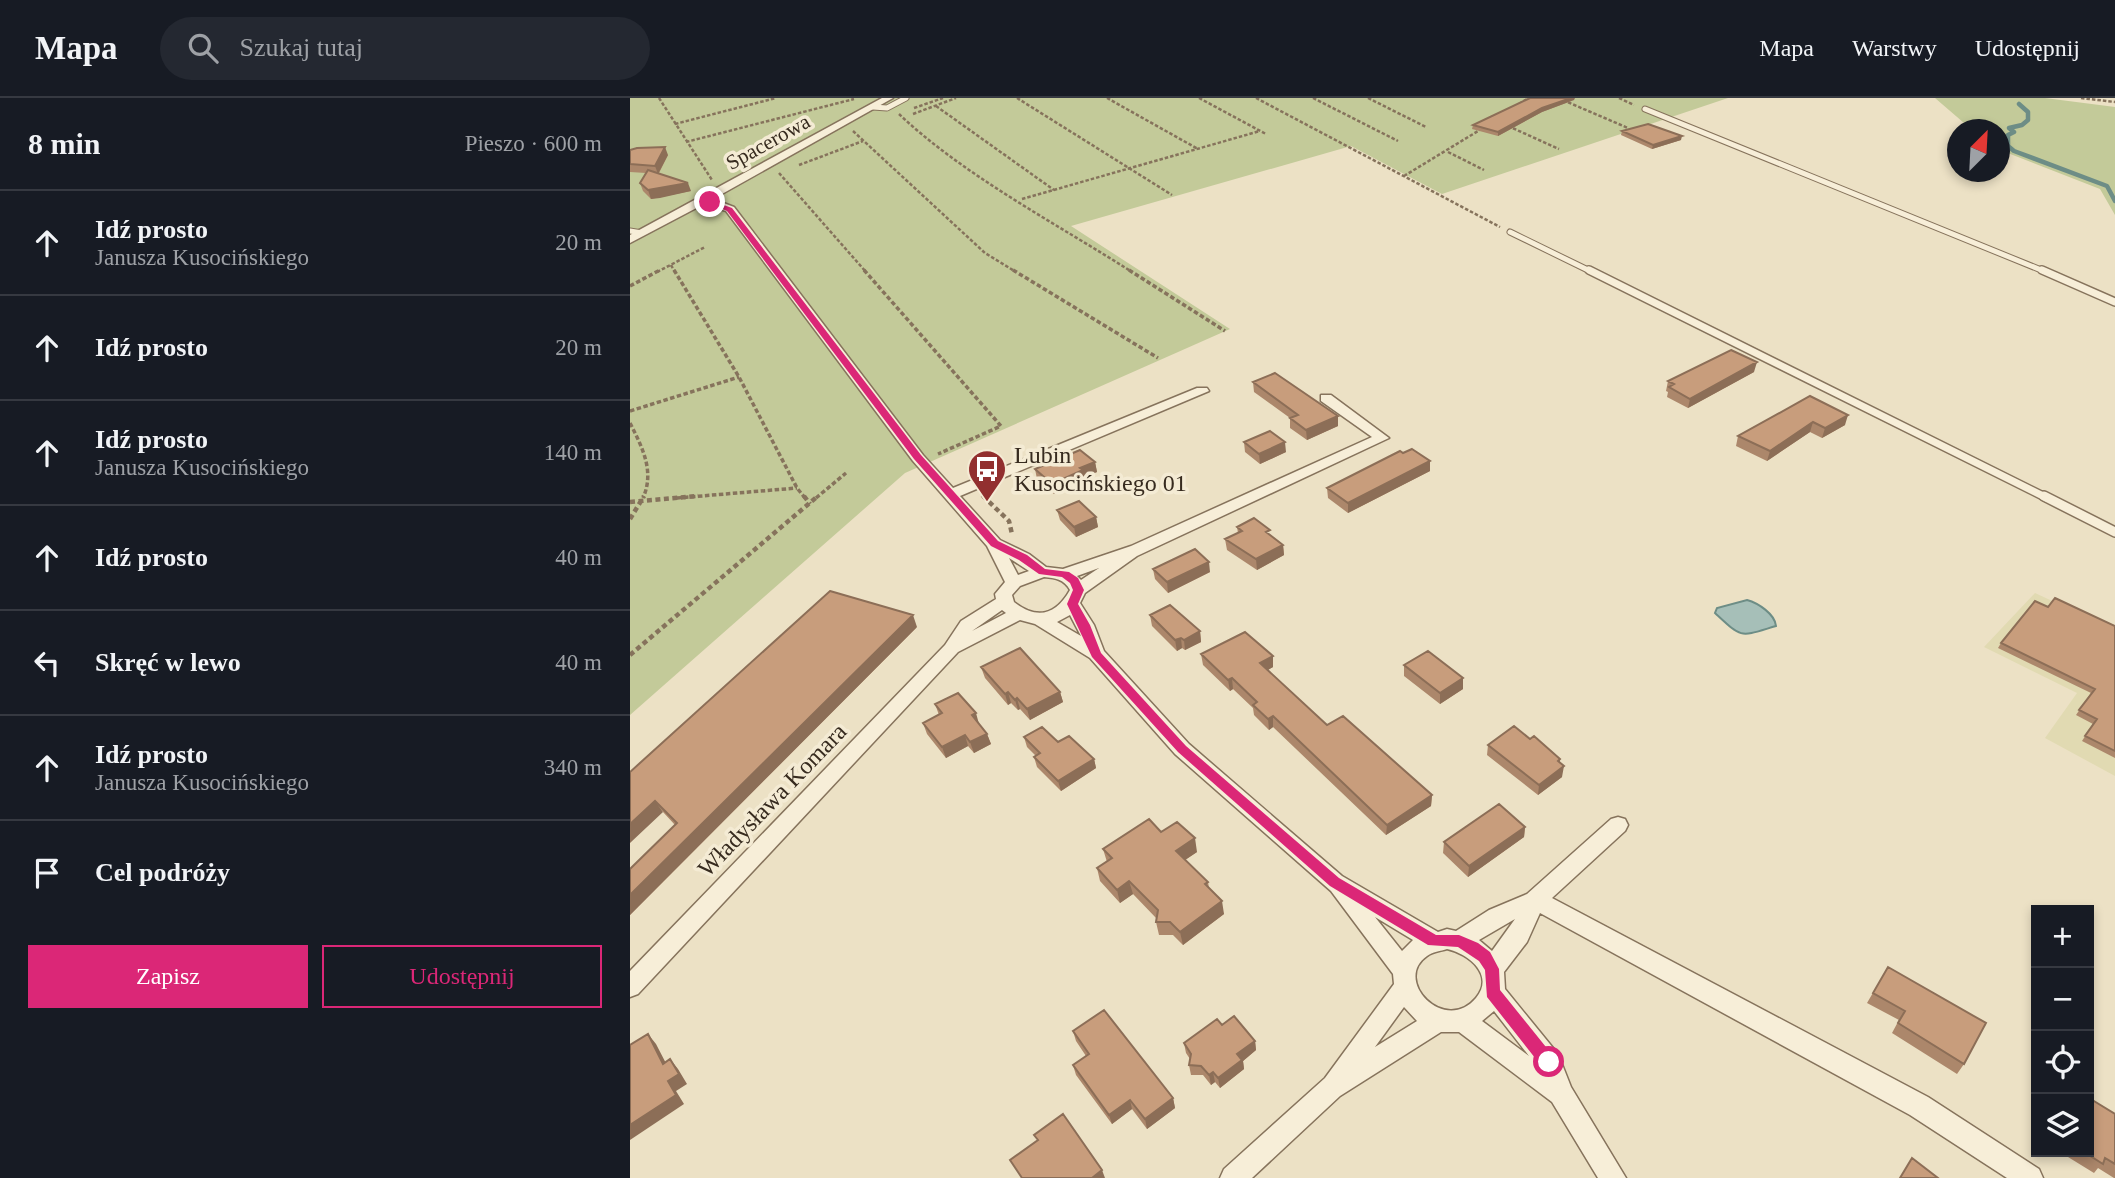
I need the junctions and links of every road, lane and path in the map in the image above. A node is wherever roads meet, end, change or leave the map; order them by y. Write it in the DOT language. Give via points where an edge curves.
graph roads {
  1 [pos="665,98"];
  2 [pos="776,98"];
  3 [pos="857,98"];
  4 [pos="889,98"];
  5 [pos="906,98"];
  6 [pos="956,98"];
  7 [pos="1017,98"];
  8 [pos="1107,98"];
  9 [pos="1199,98"];
  10 [pos="1256,98"];
  11 [pos="1313,98"];
  12 [pos="1368,98"];
  13 [pos="1529,98"];
  14 [pos="1558,98"];
  15 [pos="2081,98"];
  16 [pos="659,99"];
  17 [pos="2115,102"];
  18 [pos="1517,105"];
  19 [pos="936,106"];
  20 [pos="873,107"];
  21 [pos="1645,109"];
  22 [pos="898,113"];
  23 [pos="913,114"];
  24 [pos="675,124"];
  25 [pos="1505,125"];
  26 [pos="1485,126"];
  27 [pos="1426,127"];
  28 [pos="850,128"];
  29 [pos="1628,128"];
  30 [pos="1260,131"];
  31 [pos="1266,134"];
  32 [pos="864,141"];
  33 [pos="1398,141"];
  34 [pos="686,142"];
  35 [pos="841,148"];
  36 [pos="1199,149"];
  37 [pos="1559,149"];
  38 [pos="1447,151"];
  39 [pos="1128,169"];
  40 [pos="1484,170"];
  41 [pos="779,173"];
  42 [pos="1403,177"];
  43 [pos="722,189"];
  44 [pos="1055,190"];
  45 [pos="1172,195"];
  46 [pos="702,200"];
  47 [pos="1021,200"];
  48 [pos="636,232"];
  49 [pos="1510,232"];
  50 [pos="630,240"];
  51 [pos="705,247"];
  52 [pos="671,265"];
  53 [pos="630,286"];
  54 [pos="2115,302"];
  55 [pos="1225,331"];
  56 [pos="1157,358"];
  57 [pos="739,377"];
  58 [pos="1202,391"];
  59 [pos="1326,398"];
  60 [pos="630,411"];
  61 [pos="630,424"];
  62 [pos="937,454"];
  63 [pos="846,473"];
  64 [pos="973,486"];
  65 [pos="797,488"];
  66 [pos="949,495"];
  67 [pos="645,500"];
  68 [pos="630,502"];
  69 [pos="810,504"];
  70 [pos="630,519"];
  71 [pos="2115,532"];
  72 [pos="1017,540"];
  73 [pos="994,544"];
  74 [pos="1137,550"];
  75 [pos="1042,572"];
  76 [pos="1065,574"];
  77 [pos="1014,583"];
  78 [pos="1075,597"];
  79 [pos="1010,609"];
  80 [pos="1040,619"];
  81 [pos="1096,654"];
  82 [pos="630,655"];
  83 [pos="1618,825"];
  84 [pos="1335,882"];
  85 [pos="1535,900"];
  86 [pos="1434,941"];
  87 [pos="1459,941"];
  88 [pos="1403,979"];
  89 [pos="1492,981"];
  90 [pos="630,987"];
  91 [pos="1451,1020"];
  92 [pos="1331,1088"];
  93 [pos="1560,1094"];
  94 [pos="1233,1178"];
  95 [pos="1613,1178"];
  96 [pos="2030,1178"];
  1 -- 16 [label="path"];
  2 -- 24 [label="path"];
  3 -- 34 [label="path"];
  4 -- 20 [label="street, Spacerowa"];
  5 -- 20 [label="lane" via="887,108"];
  6 -- 19 [label="path"];
  7 -- 39 [label="path"];
  8 -- 36 [label="path"];
  9 -- 30 [label="path"];
  10 -- 42 [label="path"];
  11 -- 33 [label="path"];
  12 -- 27 [label="path"];
  13 -- 18 [label="path"];
  14 -- 29 [label="path"];
  15 -- 17 [label="path"];
  16 -- 24 [label="path"];
  19 -- 23 [label="path"];
  19 -- 44 [label="path"];
  20 -- 43 [label="street, Spacerowa"];
  21 -- 54 [label="lane"];
  22 -- 47 [label="path" via="918,132"];
  24 -- 34 [label="path"];
  25 -- 37 [label="path"];
  26 -- 38 [label="path"];
  28 -- 32 [label="path"];
  30 -- 31 [label="path"];
  30 -- 36 [label="path"];
  32 -- 35 [label="path"];
  32 -- 56 [label="path" via="985,253"];
  34 -- 43 [label="path"];
  36 -- 39 [label="path"];
  38 -- 40 [label="path"];
  38 -- 42 [label="path"];
  39 -- 44 [label="path"];
  39 -- 45 [label="path"];
  41 -- 62 [label="path" via="1001,426"];
  42 -- 49 [label="path"];
  43 -- 46 [label="street, Spacerowa"];
  44 -- 47 [label="path"];
  46 -- 48 [label="street, Spacerowa"];
  46 -- 66 [label="street" via="730,209"];
  47 -- 55 [label="path"];
  48 -- 50 [label="street, Spacerowa"];
  49 -- 71 [label="lane"];
  51 -- 52 [label="path"];
  52 -- 53 [label="path"];
  52 -- 57 [label="path"];
  57 -- 60 [label="path"];
  57 -- 65 [label="path"];
  58 -- 64 [label="street"];
  59 -- 74 [label="street" via="1382,438"];
  61 -- 67 [label="path" via="644,450 650,482"];
  63 -- 69 [label="path"];
  64 -- 66 [label="street"];
  64 -- 72 [label="path" via="1009,521 1010,533"];
  65 -- 67 [label="path"];
  65 -- 69 [label="path"];
  66 -- 73 [label="street"];
  67 -- 68 [label="path"];
  67 -- 70 [label="path"];
  69 -- 82 [label="path"];
  73 -- 75 [label="street"];
  73 -- 77 [label="street"];
  74 -- 76 [label="street"];
  74 -- 78 [label="street"];
  75 -- 76 [label="street"];
  75 -- 77 [label="street"];
  76 -- 78 [label="street" via="1074,581"];
  77 -- 79 [label="street" via="1006,592"];
  78 -- 80 [label="street" via="1058,614"];
  78 -- 81 [label="street"];
  79 -- 80 [label="street"];
  79 -- 90 [label="street, Władysława Komara" via="952,648"];
  80 -- 81 [label="street"];
  81 -- 84 [label="street" via="1182,749"];
  83 -- 85 [label="street"];
  84 -- 86 [label="street"];
  84 -- 88 [label="street"];
  85 -- 87 [label="street"];
  85 -- 89 [label="street"];
  85 -- 96 [label="street" via="1919,1106"];
  86 -- 87 [label="street"];
  86 -- 88 [label="street" via="1409,957"];
  87 -- 89 [label="street" via="1484,957"];
  88 -- 91 [label="street" via="1411,1002 1423,1013"];
  88 -- 92 [label="street"];
  89 -- 91 [label="street" via="1486,1004 1476,1014"];
  89 -- 93 [label="street" via="1549,1062"];
  91 -- 92 [label="street"];
  91 -- 93 [label="street"];
  92 -- 94 [label="street"];
  93 -- 95 [label="street"];
}
